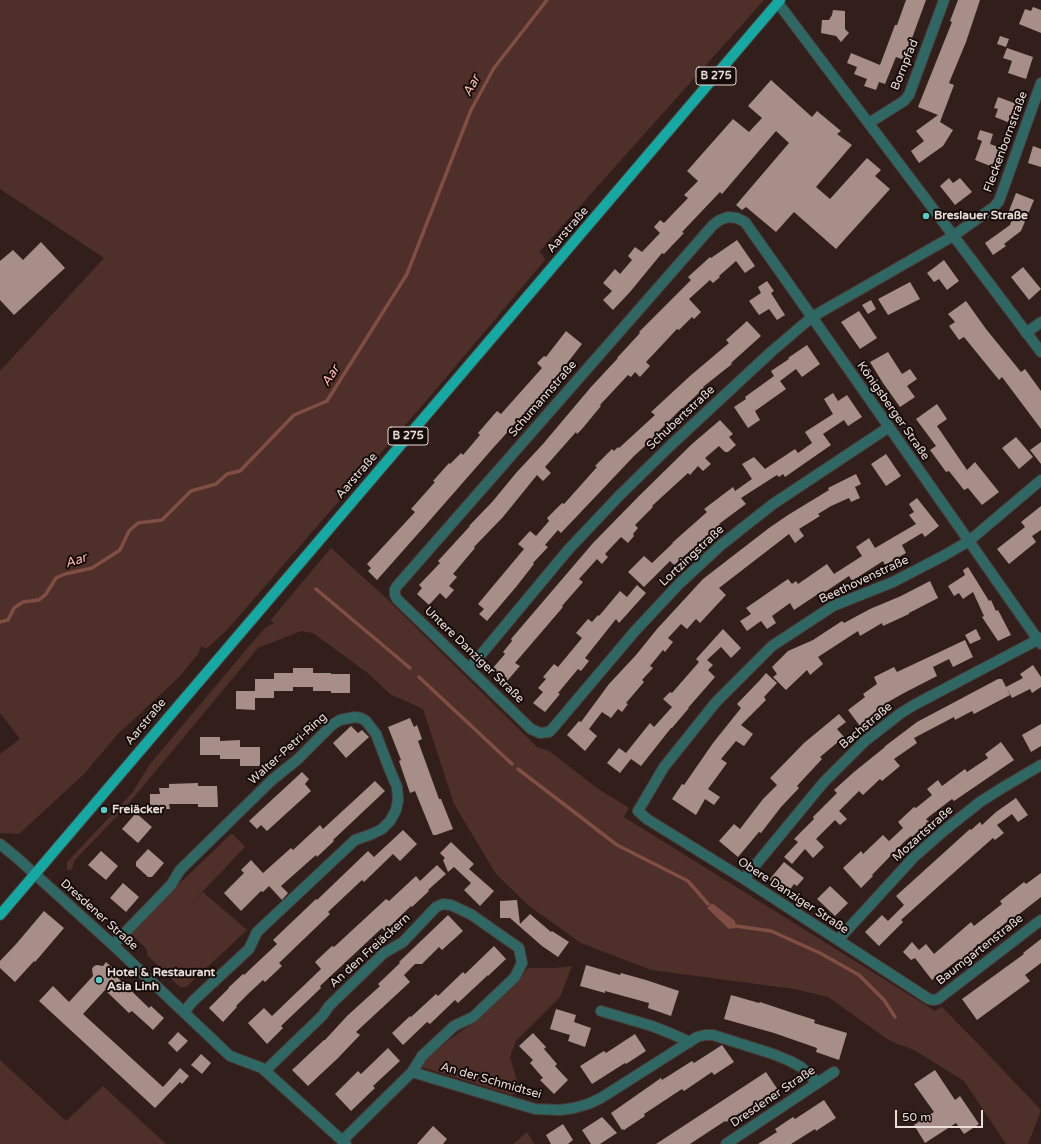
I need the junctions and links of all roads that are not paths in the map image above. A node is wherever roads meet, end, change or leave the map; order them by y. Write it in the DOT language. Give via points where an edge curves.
graph roads {
  1 [pos="944,0"];
  2 [pos="779,1"];
  3 [pos="1041,83"];
  4 [pos="869,123"];
  5 [pos="713,225"];
  6 [pos="953,236"];
  7 [pos="812,317"];
  8 [pos="1041,322"];
  9 [pos="1026,333"];
  10 [pos="1041,352"];
  11 [pos="889,427"];
  12 [pos="1041,480"];
  13 [pos="968,541"];
  14 [pos="394,592"];
  15 [pos="1040,641"];
  16 [pos="469,669"];
  17 [pos="540,733"];
  18 [pos="1041,765"];
  19 [pos="638,811"];
  20 [pos="0,844"];
  21 [pos="34,874"];
  22 [pos="744,879"];
  23 [pos="0,915"];
  24 [pos="1041,920"];
  25 [pos="838,940"];
  26 [pos="113,945"];
  27 [pos="934,1000"];
  28 [pos="600,1011"];
  29 [pos="184,1012"];
  30 [pos="690,1042"];
  31 [pos="266,1071"];
  32 [pos="412,1072"];
  33 [pos="834,1072"];
  34 [pos="818,1083"];
  35 [pos="344,1142"];
  36 [pos="726,1144"];
  1 -- 4 [label="street, Bornpfad" via="909,95 904,102"];
  2 -- 4 [label="street"];
  2 -- 21 [label="main road, Aarstraße / B 275"];
  3 -- 6 [label="street, Fleckenbornstraße" via="999,201"];
  4 -- 6 [label="street"];
  5 -- 7 [label="street, Königsberger Straße" via="728,217 744,222"];
  5 -- 14 [label="street, Schumannstraße" via="452,522"];
  6 -- 7 [label="street, Schubertstraße"];
  6 -- 9 [label="street"];
  7 -- 11 [label="street, Königsberger Straße"];
  7 -- 16 [label="street, Schubertstraße" via="676,439 619,496 568,550"];
  8 -- 9 [label="street"];
  9 -- 10 [label="street"];
  11 -- 13 [label="street, Königsberger Straße"];
  11 -- 17 [label="street, Lortzingstraße" via="773,504 721,545 679,584 635,631 553,728 549,732"];
  12 -- 13 [label="street, Beethovenstraße"];
  13 -- 15 [label="street, Königsberger Straße"];
  13 -- 19 [label="street, Beethovenstraße" via="893,582 834,606 772,646 716,702 664,767"];
  14 -- 16 [label="street, Untere Danziger Straße" via="397,599"];
  15 -- 22 [label="street, Bachstraße" via="914,705 864,741 823,783"];
  16 -- 17 [label="street, Untere Danziger Straße" via="531,729"];
  18 -- 25 [label="street, Mozartstraße" via="980,802 946,829 914,857"];
  19 -- 22 [label="street, Obere Danziger Straße" via="647,820"];
  20 -- 21 [label="street, Dresdener Straße"];
  21 -- 23 [label="main road, Aarstraße / B 275"];
  21 -- 26 [label="street, Dresdener Straße"];
  22 -- 25 [label="street, Obere Danziger Straße"];
  24 -- 27 [label="street, Baumgartenstraße"];
  25 -- 27 [label="street, Obere Danziger Straße"];
  26 -- 29 [label="street, Dresdener Straße"];
  26 -- 29 [label="street, Walter-Petri-Ring" via="171,885 180,870 332,725 340,720 355,717 366,721 376,734 398,788 396,810 390,821 382,829 355,840 257,932 249,949"];
  28 -- 30 [label="street" via="652,1026"];
  29 -- 31 [label="street, Dresdener Straße" via="230,1056"];
  30 -- 32 [label="street, An der Schmidtsei" via="601,1098 581,1106 560,1110 535,1109"];
  30 -- 34 [label="street, An der Schmidtsei" via="705,1035 729,1039 790,1061 801,1067"];
  31 -- 32 [label="street, An den Freiäckern" via="384,953 403,942 436,907 451,904 472,915 519,948 522,963 515,977 474,1017 454,1026 422,1056"];
  31 -- 35 [label="street, Dresdener Straße"];
  32 -- 35 [label="street, An den Freiäckern"];
  33 -- 34 [label="street, Dresdener Straße"];
  34 -- 36 [label="street, Dresdener Straße"];
}
